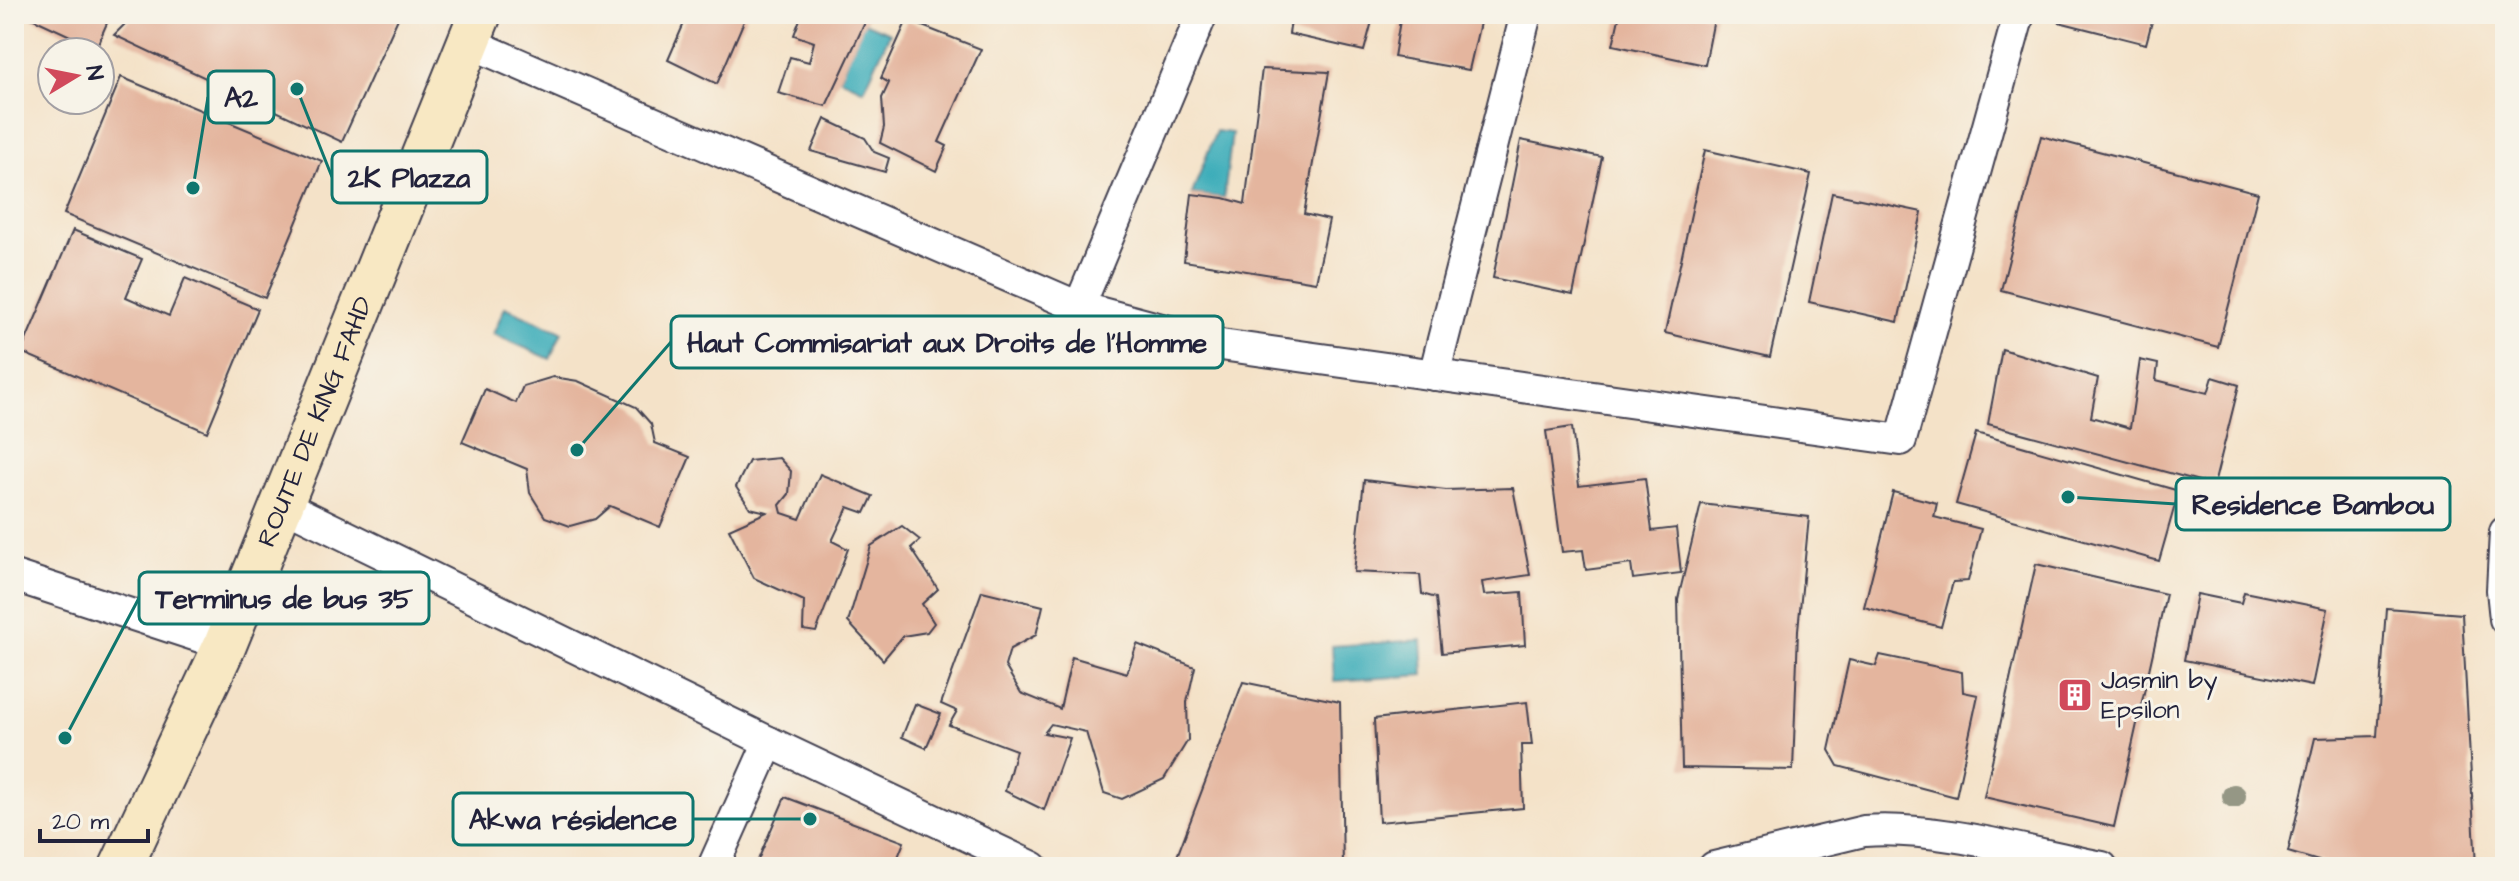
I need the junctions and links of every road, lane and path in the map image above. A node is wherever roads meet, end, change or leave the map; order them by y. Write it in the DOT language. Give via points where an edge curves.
graph roads {
  1 [pos="1202,14"];
  2 [pos="1526,14"];
  3 [pos="2019,14"];
  4 [pos="474,28"];
  5 [pos="1079,307"];
  6 [pos="1434,375"];
  7 [pos="281,504"];
  8 [pos="2505,532"];
  9 [pos="14,576"];
  10 [pos="2505,619"];
  11 [pos="225,645"];
  12 [pos="769,742"];
  13 [pos="1960,853"];
  14 [pos="121,867"];
  15 [pos="713,867"];
  16 [pos="1033,867"];
  17 [pos="1714,867"];
  18 [pos="2102,867"];
  1 -- 5 [label="street"];
  2 -- 6 [label="street"];
  3 -- 6 [label="street" via="1901,440"];
  4 -- 5 [label="street"];
  4 -- 7 [label="street, ROUTE DE KING FAHD"];
  5 -- 6 [label="street" via="1221,345"];
  7 -- 11 [label="street, ROUTE DE KING FAHD"];
  7 -- 12 [label="street"];
  8 -- 10 [label="street"];
  9 -- 11 [label="street"];
  11 -- 14 [label="street, ROUTE DE KING FAHD"];
  12 -- 15 [label="street"];
  12 -- 16 [label="street"];
  13 -- 17 [label="street" via="1887,829"];
  13 -- 18 [label="street"];
}
